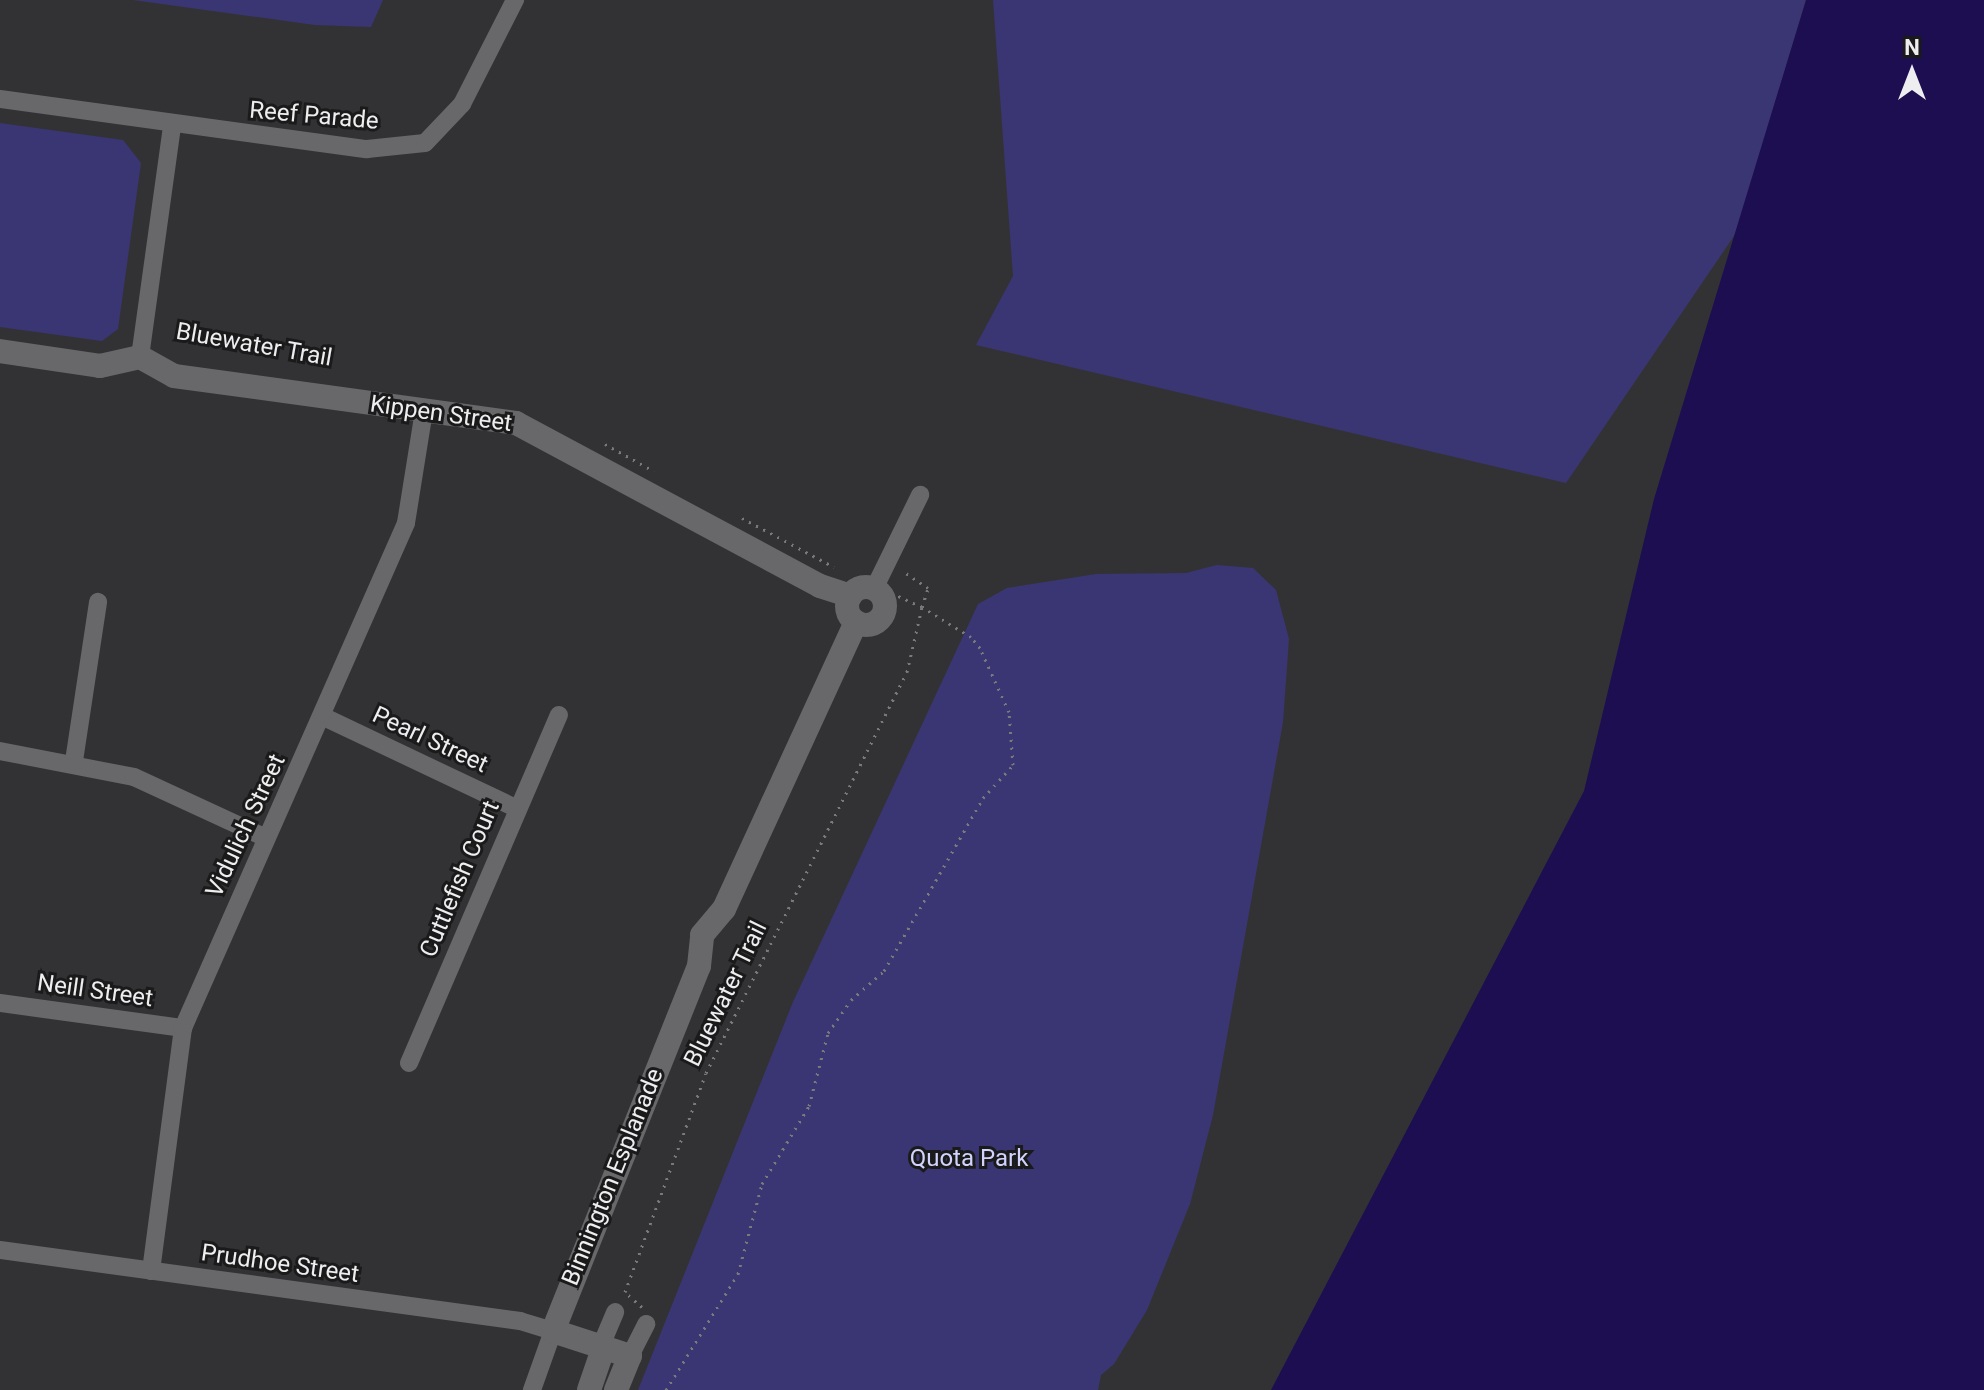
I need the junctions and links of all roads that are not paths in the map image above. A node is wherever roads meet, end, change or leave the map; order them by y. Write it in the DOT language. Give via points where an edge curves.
graph roads {
  1 [pos="515,0"];
  2 [pos="0,99"];
  3 [pos="172,126"];
  4 [pos="0,351"];
  5 [pos="140,357"];
  6 [pos="424,411"];
  7 [pos="920,495"];
  8 [pos="875,587"];
  9 [pos="850,596"];
  10 [pos="98,602"];
  11 [pos="856,622"];
  12 [pos="559,715"];
  13 [pos="324,717"];
  14 [pos="0,751"];
  15 [pos="74,761"];
  16 [pos="516,808"];
  17 [pos="264,837"];
  18 [pos="0,1003"];
  19 [pos="183,1028"];
  20 [pos="409,1063"];
  21 [pos="0,1250"];
  22 [pos="151,1271"];
  23 [pos="615,1312"];
  24 [pos="649,1320"];
  25 [pos="553,1331"];
  26 [pos="601,1348"];
  27 [pos="630,1356"];
  28 [pos="532,1390"];
  29 [pos="589,1390"];
  30 [pos="616,1390"];
  1 -- 3 [label="street, Reef Parade" via="462,104 425,143 367,149"];
  2 -- 3 [label="street, Reef Parade"];
  3 -- 5 [label="street"];
  4 -- 5 [label="street" via="100,366"];
  5 -- 6 [label="street, Kippen Street" via="174,376"];
  6 -- 9 [label="street, Kippen Street" via="516,423 820,586"];
  6 -- 13 [label="street, Vidulich Street" via="406,523"];
  7 -- 8 [label="street"];
  8 -- 9 [label="street" via="862,587"];
  8 -- 11 [label="street" via="883,598 882,615 868,624"];
  9 -- 11 [label="street" via="848,610"];
  10 -- 15 [label="street"];
  11 -- 25 [label="street, Binnington Esplanade" via="724,909 720,942 699,966"];
  12 -- 16 [label="street, Cuttlefish Court"];
  13 -- 16 [label="street, Pearl Street"];
  13 -- 17 [label="street, Vidulich Street"];
  14 -- 15 [label="street"];
  15 -- 17 [label="street" via="134,777"];
  16 -- 20 [label="street, Cuttlefish Court"];
  17 -- 19 [label="street, Vidulich Street"];
  18 -- 19 [label="street, Neill Street"];
  19 -- 22 [label="street, Vidulich Street"];
  21 -- 22 [label="street, Prudhoe Street"];
  22 -- 25 [label="street, Prudhoe Street" via="500,1318"];
  23 -- 26 [label="street"];
  24 -- 27 [label="street"];
  25 -- 26 [label="street"];
  25 -- 28 [label="street, Binnington Esplanade"];
  26 -- 27 [label="street"];
  26 -- 29 [label="street"];
  27 -- 30 [label="street"];
}
